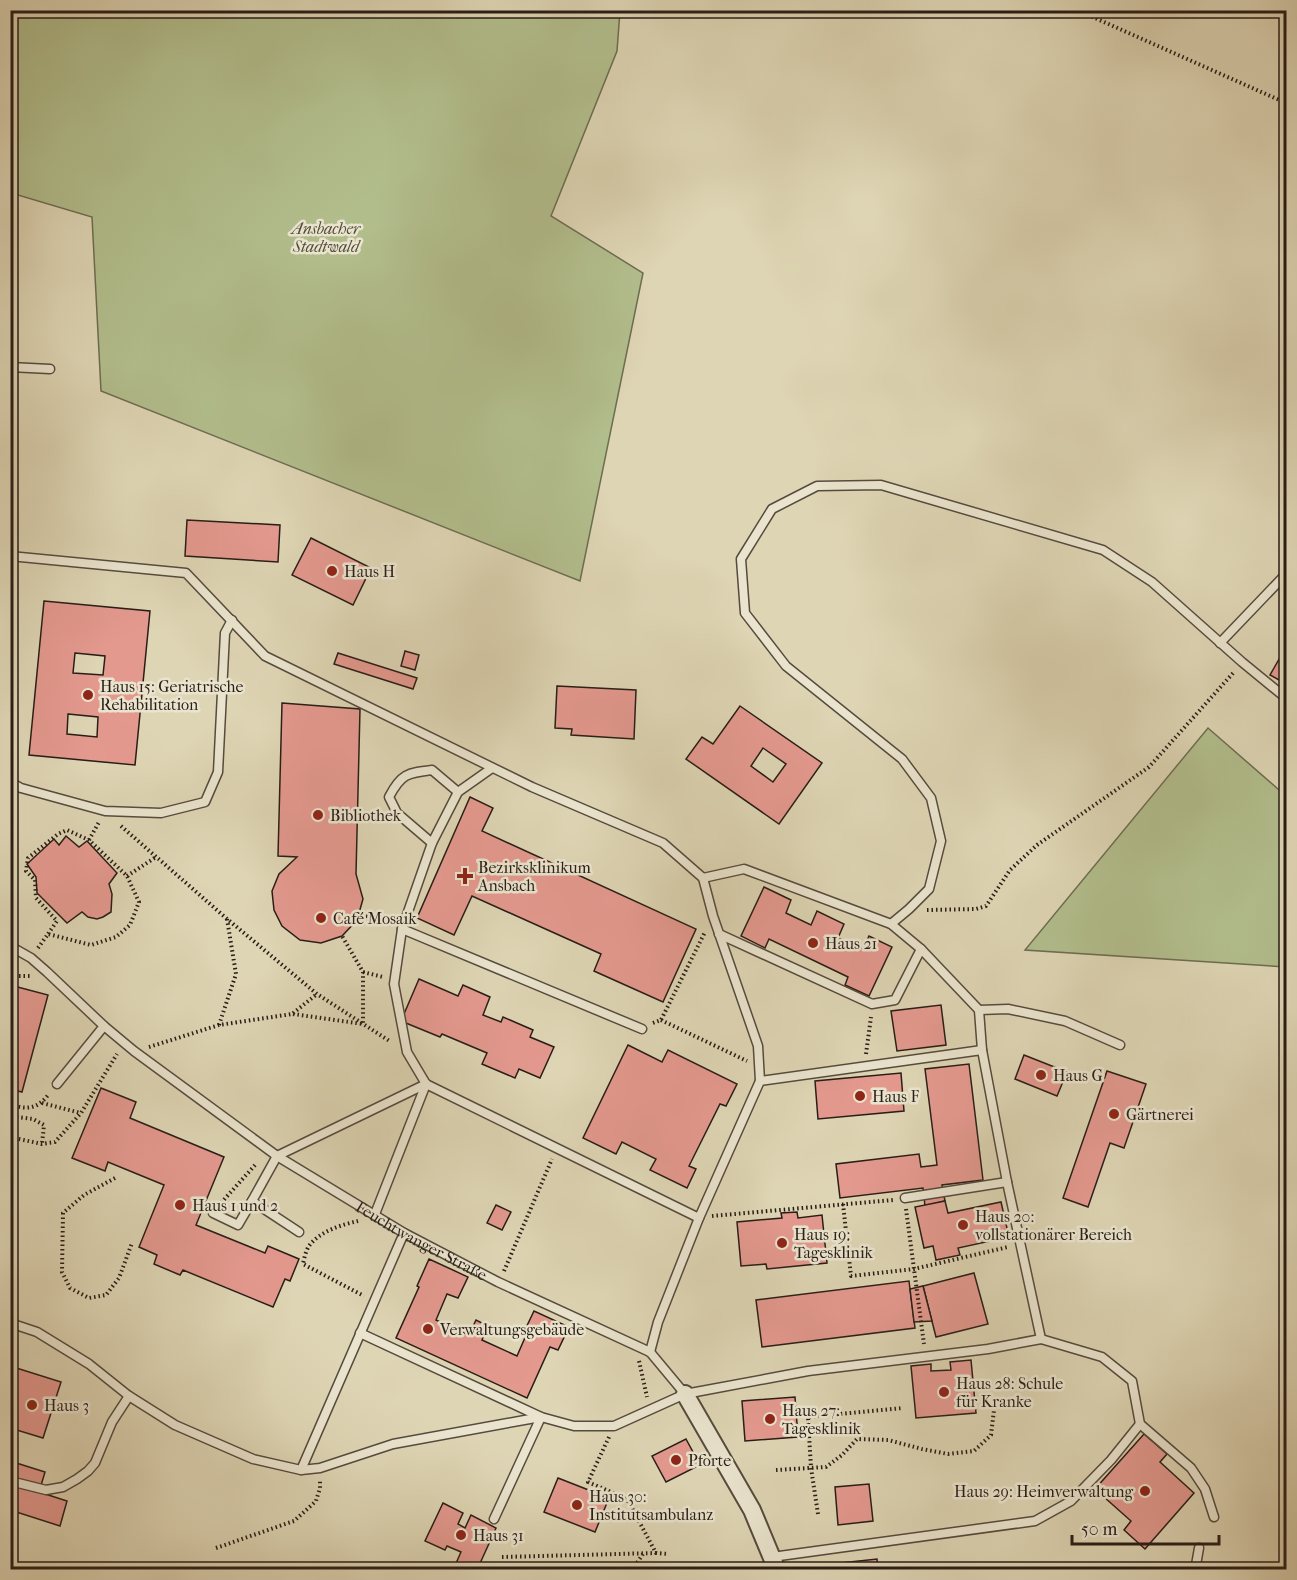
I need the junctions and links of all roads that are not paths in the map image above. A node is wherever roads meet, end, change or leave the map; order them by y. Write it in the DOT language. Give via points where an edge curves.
graph roads {
  1 [pos="10,367"];
  2 [pos="50,369"];
  3 [pos="10,556"];
  4 [pos="1287,574"];
  5 [pos="232,620"];
  6 [pos="1220,643"];
  7 [pos="1287,698"];
  8 [pos="492,768"];
  9 [pos="10,782"];
  10 [pos="458,792"];
  11 [pos="432,843"];
  12 [pos="703,878"];
  13 [pos="891,924"];
  14 [pos="398,927"];
  15 [pos="719,934"];
  16 [pos="10,946"];
  17 [pos="921,949"];
  18 [pos="979,1010"];
  19 [pos="104,1026"];
  20 [pos="642,1029"];
  21 [pos="1120,1045"];
  22 [pos="982,1050"];
  23 [pos="760,1081"];
  24 [pos="57,1084"];
  25 [pos="426,1084"];
  26 [pos="277,1156"];
  27 [pos="1006,1182"];
  28 [pos="905,1198"];
  29 [pos="252,1201"];
  30 [pos="371,1212"];
  31 [pos="213,1213"];
  32 [pos="699,1218"];
  33 [pos="299,1232"];
  34 [pos="404,1233"];
  35 [pos="10,1323"];
  36 [pos="360,1333"];
  37 [pos="1041,1339"];
  38 [pos="650,1352"];
  39 [pos="685,1394"];
  40 [pos="129,1396"];
  41 [pos="541,1417"];
  42 [pos="1140,1424"];
  43 [pos="301,1470"];
  44 [pos="10,1480"];
  45 [pos="1214,1517"];
  46 [pos="494,1519"];
  47 [pos="1199,1548"];
  48 [pos="774,1563"];
  49 [pos="1198,1569"];
  1 -- 2 [label="lane"];
  3 -- 5 [label="lane" via="186,573"];
  4 -- 6 [label="lane"];
  5 -- 8 [label="lane" via="265,656"];
  5 -- 9 [label="lane" via="225,633 218,772 205,802 161,813 105,811"];
  6 -- 7 [label="lane"];
  6 -- 13 [label="lane" via="1152,582 1103,550 881,485 817,486 772,509 741,559 745,613 786,666 902,759 931,798 941,841 929,889"];
  8 -- 10 [label="lane"];
  8 -- 12 [label="lane" via="663,843"];
  10 -- 11 [label="lane"];
  10 -- 11 [label="lane" via="432,771 410,772 396,783 389,797 397,813"];
  11 -- 14 [label="lane"];
  12 -- 13 [label="lane" via="744,869"];
  12 -- 15 [label="lane"];
  13 -- 17 [label="lane"];
  14 -- 20 [label="lane"];
  14 -- 25 [label="lane" via="394,984 407,1052"];
  15 -- 17 [label="lane" via="872,1004 895,1000"];
  15 -- 23 [label="lane" via="758,1046"];
  16 -- 19 [label="lane, Feuchtwanger Straße" via="31,958"];
  17 -- 18 [label="lane"];
  18 -- 21 [label="lane" via="1008,1010 1065,1021"];
  18 -- 22 [label="lane"];
  19 -- 24 [label="lane"];
  19 -- 26 [label="lane, Feuchtwanger Straße"];
  22 -- 23 [label="lane"];
  22 -- 27 [label="lane"];
  23 -- 32 [label="lane"];
  25 -- 26 [label="lane"];
  25 -- 30 [label="lane"];
  25 -- 32 [label="lane"];
  26 -- 29 [label="lane"];
  26 -- 30 [label="lane, Feuchtwanger Straße"];
  27 -- 28 [label="lane"];
  27 -- 37 [label="lane"];
  29 -- 31 [label="lane" via="238,1225"];
  29 -- 33 [label="lane"];
  30 -- 34 [label="lane, Feuchtwanger Straße"];
  32 -- 38 [label="lane"];
  34 -- 36 [label="lane"];
  34 -- 38 [label="lane, Feuchtwanger Straße" via="498,1282"];
  35 -- 40 [label="lane" via="37,1332"];
  36 -- 41 [label="lane"];
  36 -- 43 [label="lane"];
  37 -- 39 [label="lane" via="808,1371"];
  37 -- 42 [label="lane" via="1102,1357 1132,1381"];
  38 -- 39 [label="lane, Feuchtwanger Straße"];
  39 -- 41 [label="lane" via="614,1426 574,1426"];
  39 -- 48 [label="street, Feuchtwanger Straße" via="752,1510"];
  40 -- 43 [label="lane" via="175,1425 252,1459"];
  40 -- 44 [label="lane" via="112,1422 95,1463 77,1479 46,1490"];
  41 -- 43 [label="lane" via="393,1444 320,1468"];
  41 -- 46 [label="lane"];
  42 -- 45 [label="lane" via="1191,1468 1205,1490"];
  42 -- 48 [label="lane" via="1112,1460 1071,1501 1035,1521"];
  47 -- 49 [label="lane"];
}
